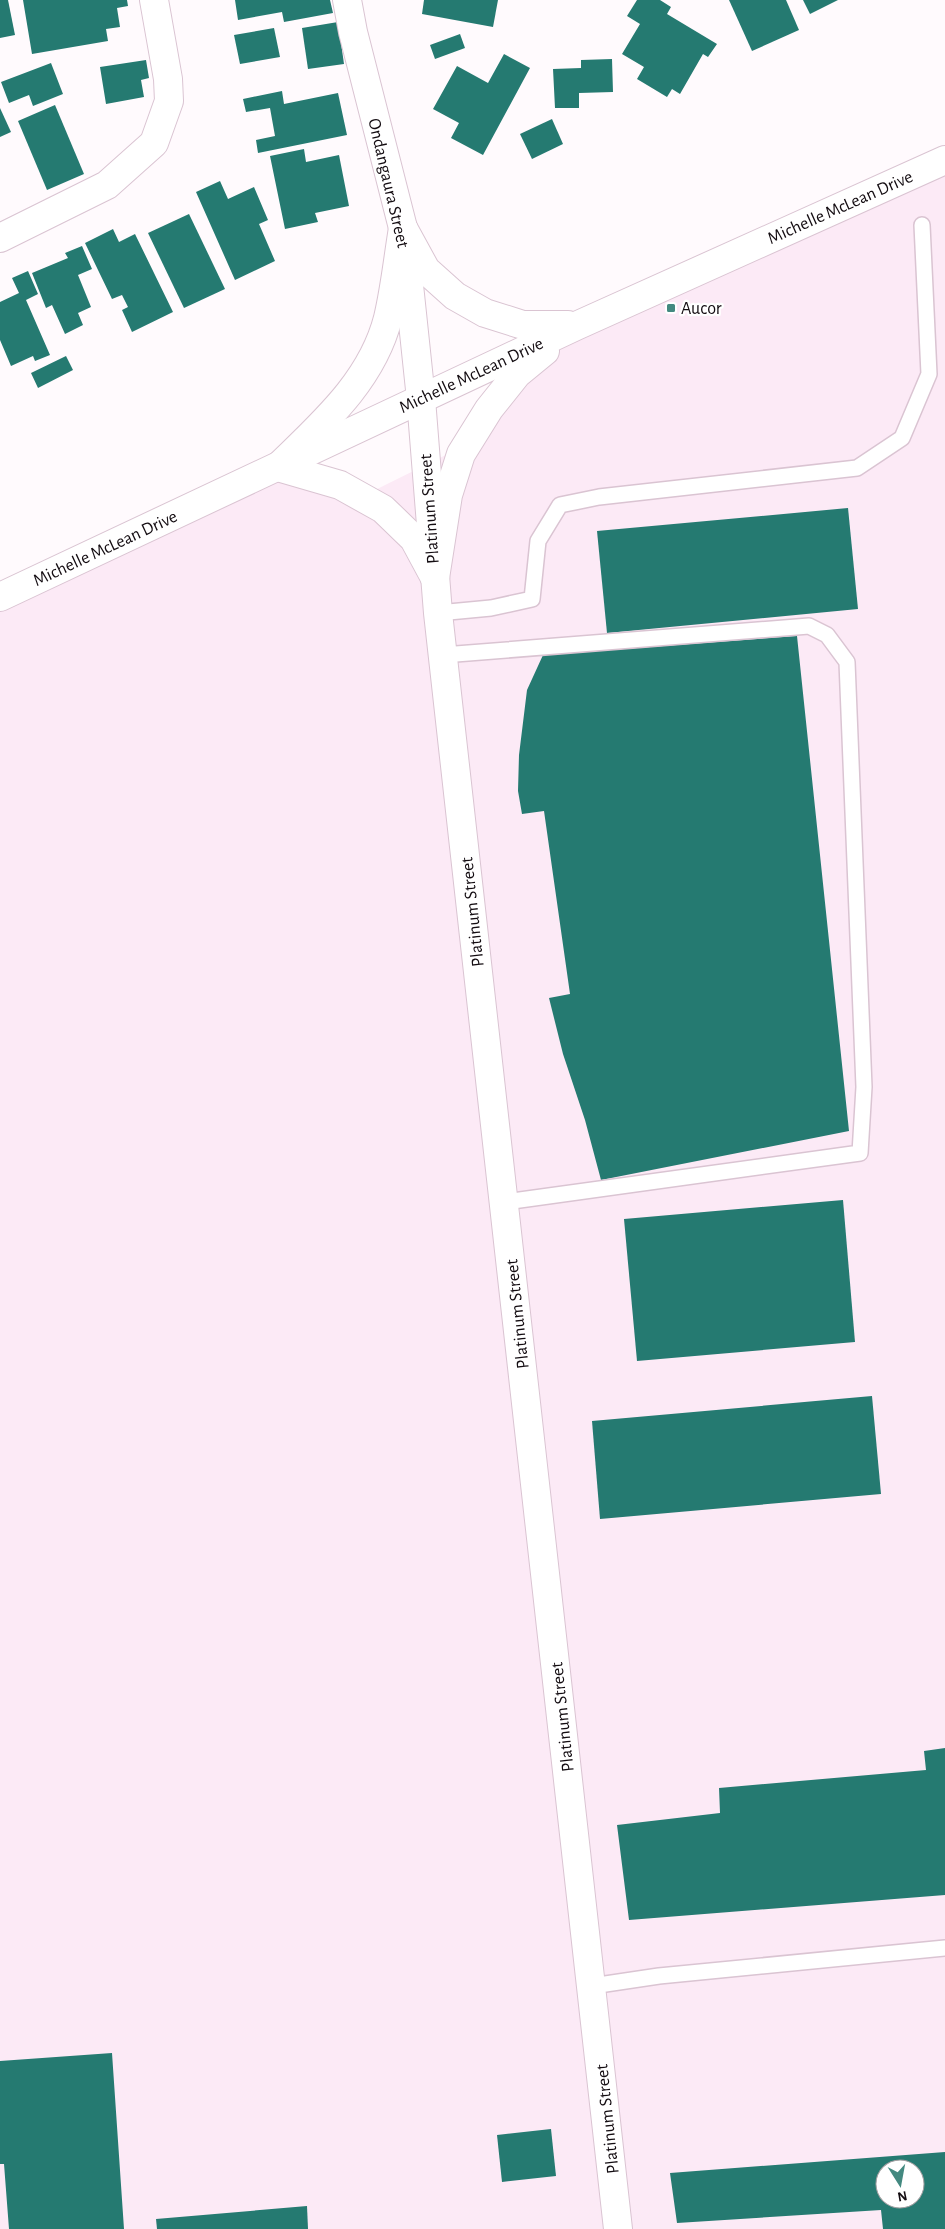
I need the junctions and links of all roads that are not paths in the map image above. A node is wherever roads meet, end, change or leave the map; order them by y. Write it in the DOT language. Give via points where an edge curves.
graph roads {
  1 [pos="154,0"];
  2 [pos="347,0"];
  3 [pos="945,160"];
  4 [pos="922,225"];
  5 [pos="403,228"];
  6 [pos="0,238"];
  7 [pos="576,326"];
  8 [pos="421,399"];
  9 [pos="278,467"];
  10 [pos="435,578"];
  11 [pos="0,597"];
  12 [pos="438,613"];
  13 [pos="443,655"];
  14 [pos="505,1202"];
  15 [pos="945,1948"];
  16 [pos="592,1986"];
  17 [pos="618,2229"];
  1 -- 6 [label="street" via="169,101 154,143 107,185"];
  2 -- 5 [label="street, Ondangaura Street"];
  3 -- 7 [label="street, Michelle McLean Drive"];
  4 -- 12 [label="lane" via="929,374 902,438 857,468 599,497 560,505 538,541 532,600"];
  5 -- 7 [label="street" via="426,270 455,296 485,313 523,325"];
  5 -- 8 [label="street, Ondangaura Street"];
  5 -- 9 [label="street" via="387,319 371,360 339,407"];
  7 -- 8 [label="street, Michelle McLean Drive"];
  7 -- 10 [label="street" via="517,374 489,409 461,454 448,495"];
  8 -- 9 [label="street, Michelle McLean Drive"];
  8 -- 10 [label="street, Platinum Street"];
  9 -- 10 [label="street" via="340,485 383,509 414,539"];
  9 -- 11 [label="street, Michelle McLean Drive"];
  10 -- 12 [label="street, Platinum Street"];
  12 -- 13 [label="street, Platinum Street"];
  13 -- 14 [label="street, Platinum Street"];
  13 -- 14 [label="lane" via="809,626 827,635 847,662 864,1087 860,1153"];
  14 -- 16 [label="street, Platinum Street"];
  15 -- 16 [label="lane" via="659,1976"];
  16 -- 17 [label="street, Platinum Street"];
}
